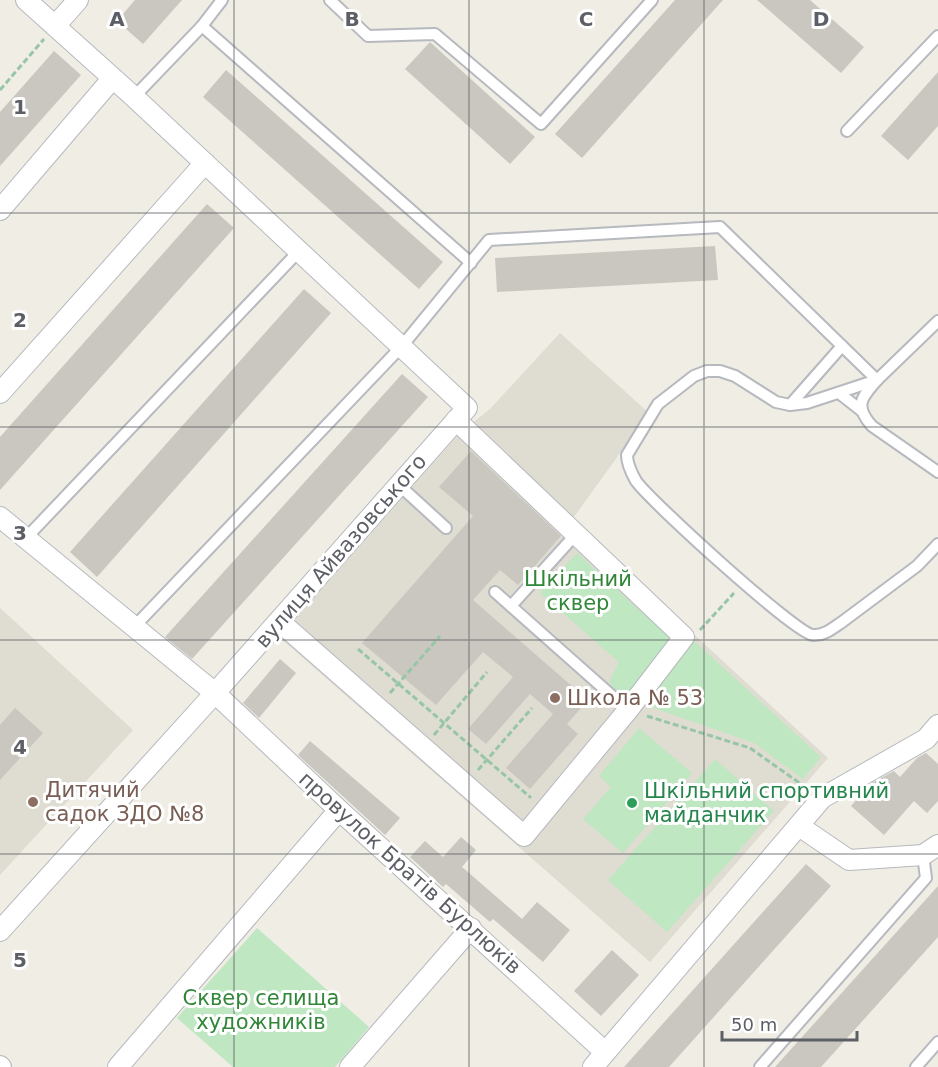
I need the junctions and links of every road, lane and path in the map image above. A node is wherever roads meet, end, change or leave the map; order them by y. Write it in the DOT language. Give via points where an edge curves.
graph roads {
  1 [pos="26,0"];
  2 [pos="78,0"];
  3 [pos="222,0"];
  4 [pos="330,0"];
  5 [pos="652,0"];
  6 [pos="55,26"];
  7 [pos="202,26"];
  8 [pos="938,36"];
  9 [pos="112,79"];
  10 [pos="0,90"];
  11 [pos="134,98"];
  12 [pos="847,130"];
  13 [pos="205,163"];
  14 [pos="0,210"];
  15 [pos="299,251"];
  16 [pos="471,263"];
  17 [pos="938,321"];
  18 [pos="402,346"];
  19 [pos="842,346"];
  20 [pos="877,380"];
  21 [pos="0,393"];
  22 [pos="839,393"];
  23 [pos="790,405"];
  24 [pos="862,411"];
  25 [pos="462,414"];
  26 [pos="938,472"];
  27 [pos="399,485"];
  28 [pos="0,517"];
  29 [pos="446,528"];
  30 [pos="576,534"];
  31 [pos="26,538"];
  32 [pos="938,544"];
  33 [pos="744,583"];
  34 [pos="495,592"];
  35 [pos="511,606"];
  36 [pos="279,621"];
  37 [pos="134,627"];
  38 [pos="700,631"];
  39 [pos="440,636"];
  40 [pos="358,649"];
  41 [pos="487,672"];
  42 [pos="398,683"];
  43 [pos="215,693"];
  44 [pos="532,708"];
  45 [pos="628,710"];
  46 [pos="444,723"];
  47 [pos="938,725"];
  48 [pos="487,760"];
  49 [pos="530,797"];
  50 [pos="822,798"];
  51 [pos="339,810"];
  52 [pos="799,826"];
  53 [pos="933,852"];
  54 [pos="471,928"];
  55 [pos="0,931"];
  56 [pos="938,1042"];
  57 [pos="599,1059"];
  58 [pos="118,1067"];
  59 [pos="350,1067"];
  60 [pos="760,1067"];
  61 [pos="916,1067"];
  1 -- 6 [label="street"];
  2 -- 6 [label="street"];
  3 -- 7 [label="lane"];
  4 -- 5 [label="lane" via="368,36 435,34 541,124"];
  6 -- 9 [label="street"];
  6 -- 10 [label="path"];
  7 -- 11 [label="lane"];
  7 -- 16 [label="lane"];
  8 -- 12 [label="lane"];
  9 -- 11 [label="street"];
  9 -- 14 [label="street"];
  11 -- 13 [label="street"];
  13 -- 15 [label="street"];
  13 -- 21 [label="street"];
  15 -- 18 [label="street"];
  15 -- 31 [label="lane"];
  16 -- 18 [label="lane"];
  16 -- 19 [label="lane" via="489,240 720,227"];
  17 -- 20 [label="lane"];
  18 -- 25 [label="street"];
  18 -- 37 [label="lane"];
  19 -- 20 [label="lane"];
  19 -- 23 [label="lane"];
  20 -- 22 [label="lane"];
  20 -- 24 [label="lane" via="864,395"];
  22 -- 23 [label="lane"];
  22 -- 24 [label="lane"];
  23 -- 33 [label="lane" via="776,402 735,376 707,371 694,376 658,404 627,455 637,482 651,498"];
  24 -- 26 [label="lane" via="872,426"];
  25 -- 27 [label="street, вулиця Айвазовського"];
  25 -- 30 [label="street"];
  27 -- 29 [label="lane"];
  27 -- 36 [label="street, вулиця Айвазовського"];
  28 -- 31 [label="street"];
  30 -- 35 [label="lane"];
  30 -- 45 [label="street" via="684,637"];
  31 -- 37 [label="street"];
  32 -- 33 [label="lane" via="917,566 822,634 807,634"];
  33 -- 38 [label="path"];
  34 -- 35 [label="lane"];
  35 -- 45 [label="lane"];
  36 -- 43 [label="street, вулиця Айвазовського"];
  36 -- 45 [label="street" via="524,836"];
  37 -- 43 [label="street"];
  39 -- 42 [label="path"];
  40 -- 42 [label="path"];
  41 -- 46 [label="path"];
  42 -- 46 [label="path"];
  43 -- 51 [label="street, провулок Братів Бурлюків"];
  43 -- 55 [label="street, вулиця Айвазовського"];
  44 -- 48 [label="path"];
  45 -- 50 [label="path" via="750,748"];
  46 -- 48 [label="path"];
  47 -- 50 [label="street" via="926,739"];
  48 -- 49 [label="path"];
  50 -- 52 [label="street"];
  51 -- 54 [label="street, провулок Братів Бурлюків"];
  51 -- 58 [label="street"];
  52 -- 53 [label="street" via="849,860"];
  52 -- 57 [label="street"];
  53 -- 60 [label="lane" via="926,878"];
  54 -- 57 [label="street, провулок Братів Бурлюків"];
  54 -- 59 [label="street"];
  56 -- 61 [label="lane"];
}
